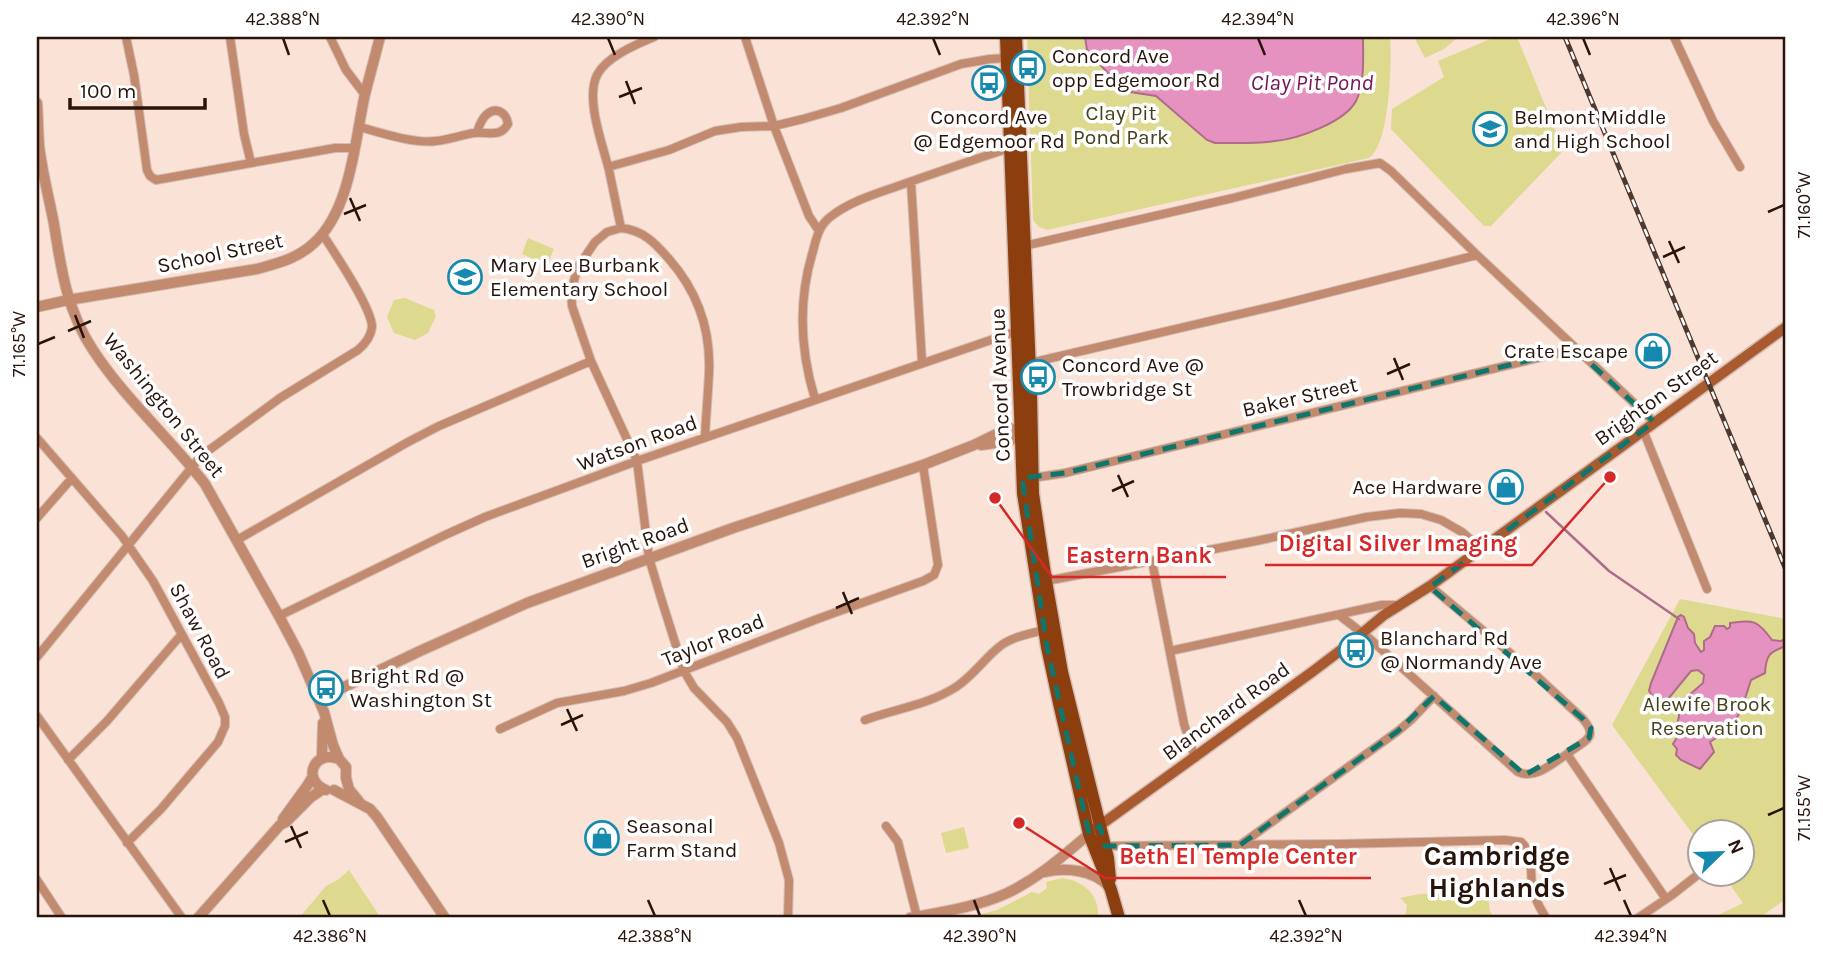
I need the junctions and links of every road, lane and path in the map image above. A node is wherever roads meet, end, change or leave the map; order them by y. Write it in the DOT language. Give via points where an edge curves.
graph roads {
  1 [pos="126,37"];
  2 [pos="230,37"];
  3 [pos="330,37"];
  4 [pos="380,37"];
  5 [pos="654,37"];
  6 [pos="745,37"];
  7 [pos="1006,37"];
  8 [pos="1016,37"];
  9 [pos="1674,37"];
  10 [pos="1012,58"];
  11 [pos="365,95"];
  12 [pos="37,103"];
  13 [pos="774,126"];
  14 [pos="360,127"];
  15 [pos="477,132"];
  16 [pos="1015,146"];
  17 [pos="38,147"];
  18 [pos="355,148"];
  19 [pos="251,163"];
  20 [pos="608,167"];
  21 [pos="1740,167"];
  22 [pos="911,182"];
  23 [pos="621,228"];
  24 [pos="819,231"];
  25 [pos="323,235"];
  26 [pos="1019,246"];
  27 [pos="1477,255"];
  28 [pos="68,300"];
  29 [pos="37,305"];
  30 [pos="1786,327"];
  31 [pos="1023,329"];
  32 [pos="1575,349"];
  33 [pos="591,362"];
  34 [pos="922,362"];
  35 [pos="1025,364"];
  36 [pos="815,399"];
  37 [pos="1654,422"];
  38 [pos="1643,430"];
  39 [pos="1026,431"];
  40 [pos="705,437"];
  41 [pos="37,438"];
  42 [pos="637,461"];
  43 [pos="923,465"];
  44 [pos="192,468"];
  45 [pos="72,478"];
  46 [pos="1027,478"];
  47 [pos="1549,500"];
  48 [pos="37,517"];
  49 [pos="237,540"];
  50 [pos="129,546"];
  51 [pos="1481,549"];
  52 [pos="649,558"];
  53 [pos="1152,561"];
  54 [pos="1046,582"];
  55 [pos="1430,586"];
  56 [pos="1707,589"];
  57 [pos="1401,605"];
  58 [pos="1339,615"];
  59 [pos="279,616"];
  60 [pos="1044,630"];
  61 [pos="1363,633"];
  62 [pos="181,635"];
  63 [pos="1170,650"];
  64 [pos="37,657"];
  65 [pos="684,671"];
  66 [pos="1434,696"];
  67 [pos="319,699"];
  68 [pos="324,712"];
  69 [pos="37,716"];
  70 [pos="865,719"];
  71 [pos="500,729"];
  72 [pos="1567,754"];
  73 [pos="322,757"];
  74 [pos="1195,758"];
  75 [pos="339,759"];
  76 [pos="68,760"];
  77 [pos="313,776"];
  78 [pos="346,778"];
  79 [pos="329,789"];
  80 [pos="361,804"];
  81 [pos="280,825"];
  82 [pos="887,826"];
  83 [pos="1094,830"];
  84 [pos="127,844"];
  85 [pos="1240,845"];
  86 [pos="1105,846"];
  87 [pos="1041,873"];
  88 [pos="37,880"];
  89 [pos="1686,884"];
  90 [pos="1111,890"];
  91 [pos="1666,899"];
  92 [pos="913,917"];
  93 [pos="61,918"];
  94 [pos="181,918"];
  95 [pos="198,918"];
  96 [pos="445,918"];
  97 [pos="788,918"];
  98 [pos="1118,918"];
  99 [pos="1546,918"];
  100 [pos="1638,918"];
  1 -- 19 [label="street" via="151,177 156,180"];
  2 -- 19 [label="street"];
  3 -- 11 [label="street"];
  4 -- 11 [label="street, School Street"];
  5 -- 20 [label="street" via="605,64 596,77 594,104"];
  6 -- 13 [label="street"];
  7 -- 10 [label="main road, Concord Avenue"];
  8 -- 10 [label="main road, Concord Avenue"];
  9 -- 21 [label="street"];
  10 -- 13 [label="street" via="961,64 841,108"];
  10 -- 16 [label="main road, Concord Avenue"];
  11 -- 14 [label="street, School Street"];
  12 -- 17 [label="street, Washington Street"];
  13 -- 20 [label="street" via="715,131"];
  13 -- 24 [label="street"];
  14 -- 15 [label="street" via="433,142"];
  14 -- 18 [label="street, School Street"];
  16 -- 22 [label="street"];
  16 -- 26 [label="main road, Concord Avenue"];
  17 -- 28 [label="street, Washington Street"];
  18 -- 19 [label="street"];
  18 -- 25 [label="street, School Street" via="341,202"];
  20 -- 23 [label="street"];
  22 -- 24 [label="street" via="842,209"];
  22 -- 34 [label="street"];
  23 -- 33 [label="street" via="595,242 578,267 571,291"];
  23 -- 40 [label="street" via="646,235 684,276 698,303 709,371"];
  24 -- 36 [label="street" via="803,304 806,362"];
  25 -- 28 [label="street, School Street" via="287,261"];
  25 -- 44 [label="street" via="368,313 369,337 358,350 280,398 201,456"];
  26 -- 27 [label="street" via="1380,163"];
  26 -- 31 [label="main road, Concord Avenue"];
  27 -- 32 [label="street"];
  27 -- 35 [label="street"];
  28 -- 29 [label="street, School Street"];
  28 -- 44 [label="street, Washington Street" via="104,367"];
  30 -- 37 [label="main road, Brighton Street"];
  31 -- 34 [label="street, Watson Road"];
  31 -- 35 [label="main road, Concord Avenue"];
  32 -- 37 [label="street"];
  32 -- 46 [label="street, Baker Street" via="1065,473"];
  33 -- 42 [label="street"];
  33 -- 49 [label="street" via="439,426"];
  34 -- 36 [label="street, Watson Road"];
  35 -- 39 [label="main road, Concord Avenue"];
  36 -- 40 [label="street, Watson Road"];
  37 -- 38 [label="main road, Brighton Street"];
  38 -- 47 [label="main road, Brighton Street"];
  38 -- 56 [label="street"];
  39 -- 43 [label="street, Bright Road" via="1010,442 974,445"];
  39 -- 46 [label="main road, Concord Avenue"];
  40 -- 42 [label="street, Watson Road"];
  41 -- 45 [label="street, Shaw Road"];
  42 -- 52 [label="street"];
  42 -- 59 [label="street, Watson Road" via="485,517"];
  43 -- 52 [label="street, Bright Road"];
  43 -- 65 [label="street, Taylor Road" via="938,565 934,575"];
  44 -- 49 [label="street, Washington Street"];
  44 -- 50 [label="street"];
  45 -- 48 [label="street"];
  45 -- 50 [label="street, Shaw Road"];
  46 -- 54 [label="main road, Concord Avenue"];
  46 -- 60 [label="main road, Concord Avenue"];
  47 -- 51 [label="main road, Blanchard Road"];
  49 -- 59 [label="street, Washington Street"];
  50 -- 62 [label="street, Shaw Road"];
  50 -- 64 [label="street"];
  51 -- 53 [label="street" via="1441,520 1400,513"];
  51 -- 55 [label="main road, Blanchard Road"];
  52 -- 65 [label="street"];
  52 -- 67 [label="street, Bright Road" via="527,603"];
  53 -- 54 [label="street"];
  53 -- 63 [label="street"];
  54 -- 83 [label="main road, Concord Avenue"];
  55 -- 57 [label="main road, Blanchard Road"];
  55 -- 72 [label="street" via="1591,727 1589,738"];
  57 -- 58 [label="street"];
  57 -- 61 [label="main road, Blanchard Road"];
  58 -- 61 [label="street"];
  58 -- 63 [label="street"];
  59 -- 67 [label="street, Washington Street"];
  60 -- 70 [label="street" via="1000,646 944,694"];
  60 -- 83 [label="main road, Concord Avenue"];
  61 -- 66 [label="street"];
  61 -- 74 [label="main road, Blanchard Road"];
  62 -- 76 [label="street"];
  62 -- 84 [label="street, Shaw Road" via="219,703 225,726 218,742"];
  63 -- 74 [label="street"];
  65 -- 71 [label="street, Taylor Road" via="624,691 558,703"];
  65 -- 97 [label="street" via="727,722 746,758 786,864"];
  66 -- 72 [label="street" via="1518,772 1533,775"];
  66 -- 85 [label="street" via="1398,731"];
  67 -- 68 [label="street, Washington Street"];
  68 -- 73 [label="street, Washington Street"];
  68 -- 75 [label="street, Washington Street"];
  69 -- 76 [label="street"];
  72 -- 91 [label="street"];
  73 -- 75 [label="street"];
  73 -- 77 [label="street" via="314,765"];
  74 -- 83 [label="main road, Blanchard Road"];
  75 -- 78 [label="street" via="346,767"];
  76 -- 84 [label="street"];
  77 -- 79 [label="street"];
  77 -- 81 [label="street"];
  78 -- 79 [label="street" via="339,787"];
  78 -- 80 [label="street"];
  79 -- 80 [label="street"];
  79 -- 81 [label="street" via="311,797"];
  80 -- 96 [label="street" via="377,817"];
  81 -- 95 [label="street"];
  82 -- 92 [label="street" via="898,842"];
  83 -- 86 [label="main road, Concord Avenue"];
  83 -- 87 [label="street, Blanchard Road"];
  83 -- 90 [label="main road, Concord Avenue"];
  84 -- 94 [label="street"];
  85 -- 86 [label="street"];
  85 -- 99 [label="street" via="1521,842 1528,851 1536,901"];
  86 -- 90 [label="main road, Concord Avenue"];
  87 -- 90 [label="street" via="1064,869 1094,876"];
  87 -- 92 [label="street, Blanchard Road" via="996,898"];
  88 -- 93 [label="street"];
  89 -- 91 [label="street"];
  90 -- 98 [label="main road, Concord Avenue"];
  91 -- 100 [label="street"];
}
